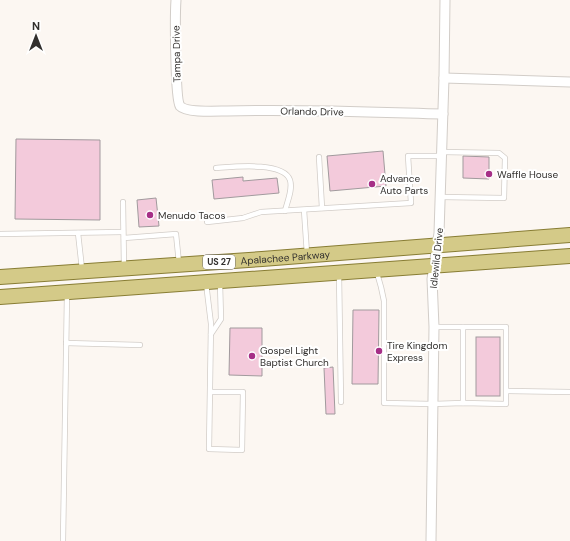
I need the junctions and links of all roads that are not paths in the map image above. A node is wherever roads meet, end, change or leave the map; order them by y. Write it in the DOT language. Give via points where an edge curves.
graph roads {
  1 [pos="176,0"];
  2 [pos="445,0"];
  3 [pos="444,78"];
  4 [pos="570,82"];
  5 [pos="182,107"];
  6 [pos="443,114"];
  7 [pos="441,154"];
  8 [pos="319,157"];
  9 [pos="216,168"];
  10 [pos="441,197"];
  11 [pos="123,202"];
  12 [pos="322,208"];
  13 [pos="304,210"];
  14 [pos="285,211"];
  15 [pos="206,222"];
  16 [pos="123,232"];
  17 [pos="78,233"];
  18 [pos="0,234"];
  19 [pos="570,235"];
  20 [pos="124,238"];
  21 [pos="438,245"];
  22 [pos="307,255"];
  23 [pos="570,256"];
  24 [pos="179,264"];
  25 [pos="434,266"];
  26 [pos="124,268"];
  27 [pos="376,270"];
  28 [pos="82,271"];
  29 [pos="339,273"];
  30 [pos="0,277"];
  31 [pos="213,282"];
  32 [pos="67,292"];
  33 [pos="0,297"];
  34 [pos="434,327"];
  35 [pos="463,327"];
  36 [pos="211,334"];
  37 [pos="66,343"];
  38 [pos="140,345"];
  39 [pos="507,391"];
  40 [pos="210,392"];
  41 [pos="570,392"];
  42 [pos="341,402"];
  43 [pos="463,403"];
  44 [pos="433,404"];
  45 [pos="62,541"];
  46 [pos="431,541"];
  1 -- 5 [label="street, Tampa Drive" via="177,98"];
  2 -- 3 [label="street, Idlewild Drive"];
  3 -- 4 [label="street"];
  3 -- 6 [label="street, Idlewild Drive"];
  5 -- 6 [label="street, Orlando Drive" via="216,112"];
  6 -- 7 [label="street, Idlewild Drive"];
  7 -- 10 [label="street, Idlewild Drive"];
  7 -- 10 [label="lane" via="500,153 505,158 504,198"];
  7 -- 12 [label="lane" via="408,156 410,203"];
  8 -- 12 [label="lane"];
  9 -- 14 [label="lane" via="256,166 284,173 291,186"];
  10 -- 21 [label="street, Idlewild Drive"];
  11 -- 16 [label="lane"];
  12 -- 13 [label="lane"];
  13 -- 14 [label="lane"];
  13 -- 22 [label="lane"];
  14 -- 15 [label="lane" via="262,212 243,218"];
  16 -- 17 [label="lane"];
  16 -- 20 [label="lane"];
  17 -- 18 [label="lane"];
  17 -- 28 [label="lane"];
  19 -- 21 [label="main road, Apalachee Parkway / US 27"];
  20 -- 24 [label="lane" via="176,234"];
  20 -- 26 [label="lane"];
  21 -- 22 [label="main road, Apalachee Parkway / US 27"];
  21 -- 25 [label="street, Idlewild Drive"];
  22 -- 24 [label="main road, Apalachee Parkway / US 27"];
  23 -- 25 [label="main road, Apalachee Parkway / US 27"];
  24 -- 26 [label="main road, Apalachee Parkway / US 27"];
  25 -- 27 [label="main road, Apalachee Parkway / US 27"];
  25 -- 34 [label="street, Idlewild Drive"];
  26 -- 28 [label="main road, Apalachee Parkway / US 27"];
  27 -- 29 [label="main road, Apalachee Parkway / US 27"];
  27 -- 44 [label="lane" via="384,301 384,402"];
  28 -- 30 [label="main road, Apalachee Parkway / US 27"];
  29 -- 31 [label="main road, Apalachee Parkway / US 27"];
  29 -- 42 [label="lane"];
  31 -- 32 [label="main road, Apalachee Parkway / US 27"];
  31 -- 36 [label="lane"];
  31 -- 36 [label="lane" via="221,319"];
  32 -- 33 [label="main road, Apalachee Parkway / US 27"];
  32 -- 37 [label="lane"];
  34 -- 35 [label="lane"];
  34 -- 44 [label="street, Idlewild Drive"];
  35 -- 39 [label="lane" via="506,327"];
  35 -- 43 [label="lane"];
  36 -- 40 [label="lane"];
  37 -- 38 [label="lane"];
  37 -- 45 [label="lane"];
  39 -- 41 [label="lane"];
  39 -- 43 [label="lane" via="506,404"];
  40 -- 40 [label="lane" via="243,392 242,450 209,449"];
  43 -- 44 [label="lane"];
  44 -- 46 [label="street, Idlewild Drive"];
}
